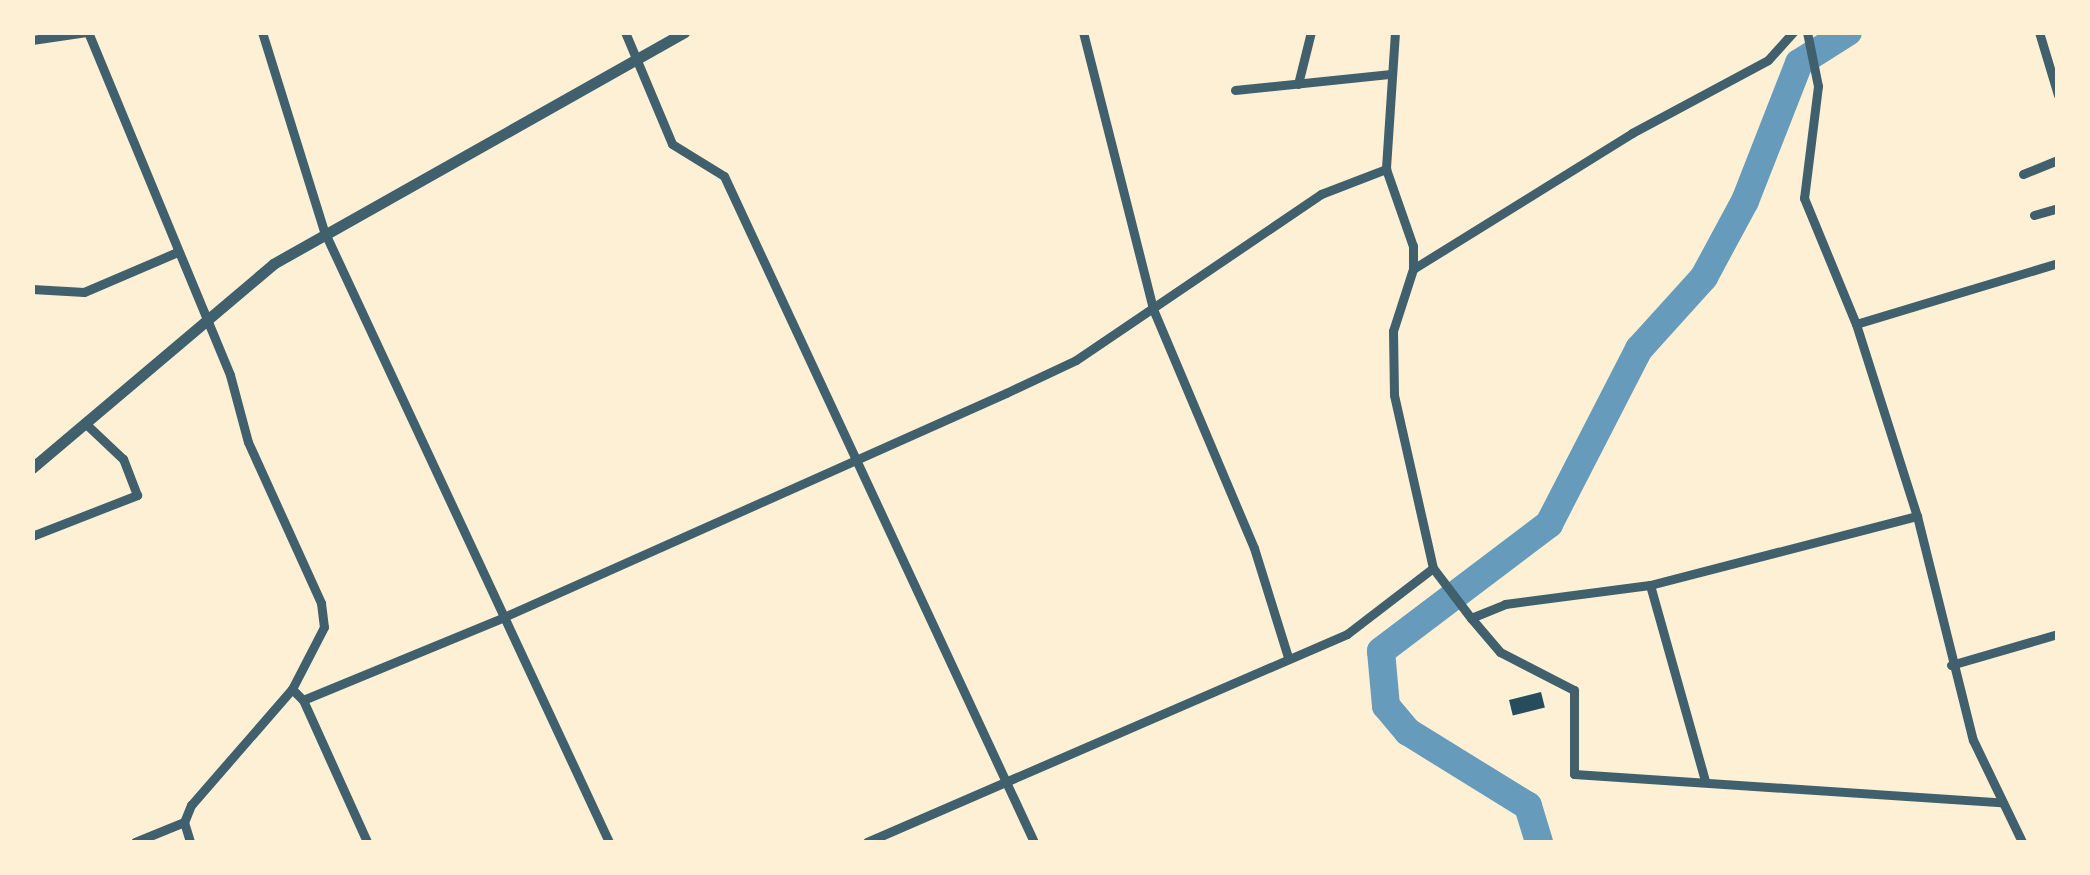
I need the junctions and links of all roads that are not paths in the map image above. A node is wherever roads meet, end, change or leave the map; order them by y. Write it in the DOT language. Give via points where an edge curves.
graph roads {
  1 [pos="87,32"];
  2 [pos="262,32"];
  3 [pos="626,32"];
  4 [pos="684,32"];
  5 [pos="1083,32"];
  6 [pos="1311,32"];
  7 [pos="1395,32"];
  8 [pos="1793,32"];
  9 [pos="1807,32"];
  10 [pos="2039,32"];
  11 [pos="32,40"];
  12 [pos="636,62"];
  13 [pos="1391,74"];
  14 [pos="1298,84"];
  15 [pos="1235,90"];
  16 [pos="2058,96"];
  17 [pos="2058,160"];
  18 [pos="1386,169"];
  19 [pos="2023,174"];
  20 [pos="2058,208"];
  21 [pos="2034,215"];
  22 [pos="324,232"];
  23 [pos="175,253"];
  24 [pos="2058,263"];
  25 [pos="1413,269"];
  26 [pos="32,290"];
  27 [pos="1153,310"];
  28 [pos="206,316"];
  29 [pos="1856,324"];
  30 [pos="88,426"];
  31 [pos="854,458"];
  32 [pos="32,468"];
  33 [pos="1917,516"];
  34 [pos="32,536"];
  35 [pos="1433,568"];
  36 [pos="1650,584"];
  37 [pos="504,617"];
  38 [pos="1471,618"];
  39 [pos="2058,634"];
  40 [pos="1288,658"];
  41 [pos="1950,665"];
  42 [pos="292,689"];
  43 [pos="303,700"];
  44 [pos="1705,781"];
  45 [pos="1007,784"];
  46 [pos="2001,802"];
  47 [pos="184,822"];
  48 [pos="135,842"];
  49 [pos="190,842"];
  50 [pos="367,842"];
  51 [pos="609,842"];
  52 [pos="866,842"];
  53 [pos="1034,842"];
  54 [pos="2022,842"];
  1 -- 11 [label="street"];
  1 -- 23 [label="street"];
  2 -- 22 [label="street"];
  3 -- 12 [label="street"];
  4 -- 12 [label="street"];
  5 -- 27 [label="street"];
  6 -- 14 [label="street"];
  7 -- 13 [label="street"];
  8 -- 25 [label="street" via="1768,60 1632,133"];
  9 -- 29 [label="street" via="1818,86 1804,198"];
  10 -- 16 [label="street"];
  12 -- 22 [label="street"];
  12 -- 31 [label="street" via="672,144 724,176"];
  13 -- 14 [label="street"];
  13 -- 18 [label="street"];
  14 -- 15 [label="street"];
  17 -- 19 [label="street"];
  18 -- 25 [label="street" via="1412,246"];
  18 -- 27 [label="street" via="1321,194"];
  20 -- 21 [label="street"];
  22 -- 28 [label="street"];
  22 -- 37 [label="street"];
  23 -- 26 [label="street" via="84,292"];
  23 -- 28 [label="street"];
  24 -- 29 [label="street"];
  25 -- 35 [label="street" via="1392,330 1394,395"];
  27 -- 31 [label="street" via="1076,360"];
  27 -- 40 [label="street" via="1254,548"];
  28 -- 30 [label="street"];
  28 -- 42 [label="street" via="248,442 321,603 324,628"];
  29 -- 33 [label="street"];
  30 -- 32 [label="street"];
  30 -- 34 [label="street" via="122,458 137,495"];
  31 -- 37 [label="street"];
  31 -- 45 [label="street"];
  33 -- 36 [label="street"];
  33 -- 41 [label="street"];
  35 -- 38 [label="street"];
  35 -- 40 [label="street" via="1348,634"];
  36 -- 38 [label="street" via="1504,604"];
  36 -- 44 [label="street"];
  37 -- 43 [label="street"];
  37 -- 51 [label="street"];
  38 -- 44 [label="street" via="1500,652 1574,690 1574,774"];
  39 -- 41 [label="street"];
  40 -- 45 [label="street"];
  41 -- 46 [label="street"];
  42 -- 43 [label="street"];
  42 -- 47 [label="street" via="191,804"];
  43 -- 50 [label="street"];
  44 -- 46 [label="street"];
  45 -- 52 [label="street"];
  45 -- 53 [label="street"];
  46 -- 54 [label="street"];
  47 -- 48 [label="street"];
  47 -- 49 [label="street"];
}
